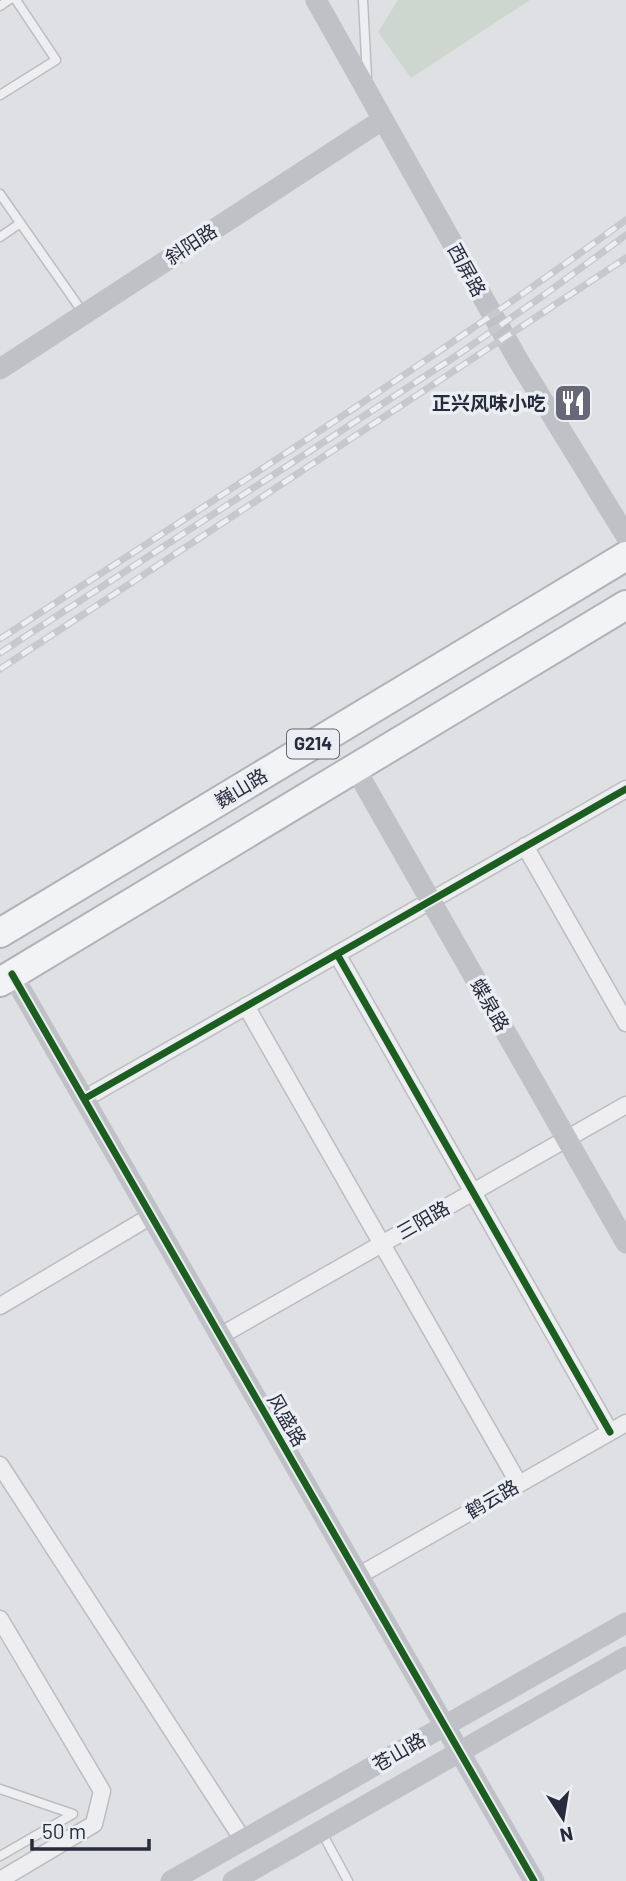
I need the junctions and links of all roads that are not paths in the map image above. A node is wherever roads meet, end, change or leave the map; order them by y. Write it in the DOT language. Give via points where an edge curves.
graph roads {
  1 [pos="9,0"];
  2 [pos="16,0"];
  3 [pos="316,0"];
  4 [pos="363,0"];
  5 [pos="0,6"];
  6 [pos="368,93"];
  7 [pos="0,95"];
  8 [pos="383,120"];
  9 [pos="0,194"];
  10 [pos="19,224"];
  11 [pos="0,237"];
  12 [pos="84,314"];
  13 [pos="0,369"];
  14 [pos="626,536"];
  15 [pos="626,556"];
  16 [pos="626,605"];
  17 [pos="355,768"];
  18 [pos="624,795"];
  19 [pos="525,846"];
  20 [pos="430,901"];
  21 [pos="0,934"];
  22 [pos="337,954"];
  23 [pos="6,978"];
  24 [pos="246,1006"];
  25 [pos="626,1023"];
  26 [pos="83,1098"];
  27 [pos="626,1105"];
  28 [pos="566,1139"];
  29 [pos="473,1192"];
  30 [pos="151,1216"];
  31 [pos="626,1243"];
  32 [pos="382,1244"];
  33 [pos="0,1306"];
  34 [pos="220,1336"];
  35 [pos="626,1423"];
  36 [pos="610,1432"];
  37 [pos="0,1465"];
  38 [pos="519,1484"];
  39 [pos="358,1576"];
  40 [pos="0,1619"];
  41 [pos="626,1623"];
  42 [pos="626,1657"];
  43 [pos="444,1726"];
  44 [pos="460,1752"];
  45 [pos="0,1789"];
  46 [pos="321,1831"];
  47 [pos="243,1840"];
  48 [pos="0,1856"];
  49 [pos="0,1880"];
  50 [pos="172,1881"];
  51 [pos="233,1881"];
  52 [pos="348,1881"];
  53 [pos="534,1881"];
  1 -- 5 [label="lane"];
  2 -- 7 [label="lane" via="56,61"];
  3 -- 6 [label="street, 西屏路"];
  4 -- 6 [label="lane"];
  6 -- 8 [label="street, 西屏路"];
  8 -- 12 [label="street, 斜阳路"];
  8 -- 14 [label="street, 西屏路" via="518,359"];
  9 -- 10 [label="lane"];
  10 -- 11 [label="lane"];
  10 -- 12 [label="lane"];
  12 -- 13 [label="street, 斜阳路"];
  15 -- 21 [label="highway, 巍山路 / G214"];
  16 -- 17 [label="highway, G214"];
  17 -- 20 [label="street, 蝶泉路"];
  17 -- 23 [label="highway, G214"];
  18 -- 19 [label="street"];
  19 -- 20 [label="street"];
  19 -- 25 [label="street"];
  20 -- 22 [label="street"];
  20 -- 28 [label="street, 蝶泉路"];
  21 -- 23 [label="highway"];
  22 -- 24 [label="street"];
  22 -- 29 [label="street"];
  23 -- 26 [label="street, 风盛路"];
  24 -- 26 [label="street"];
  24 -- 32 [label="street"];
  26 -- 30 [label="street, 风盛路"];
  27 -- 28 [label="street, 三阳路"];
  28 -- 29 [label="street, 三阳路"];
  28 -- 31 [label="street, 蝶泉路"];
  29 -- 32 [label="street, 三阳路"];
  29 -- 36 [label="street"];
  30 -- 33 [label="street"];
  30 -- 34 [label="street, 风盛路"];
  32 -- 34 [label="street, 三阳路"];
  32 -- 38 [label="street"];
  34 -- 39 [label="street, 风盛路"];
  35 -- 36 [label="street, 鹤云路"];
  36 -- 38 [label="street, 鹤云路"];
  37 -- 47 [label="street"];
  38 -- 39 [label="street, 鹤云路"];
  39 -- 43 [label="street, 风盛路"];
  40 -- 49 [label="street" via="102,1791 94,1824"];
  41 -- 43 [label="street, 苍山路"];
  42 -- 44 [label="street, 苍山路"];
  43 -- 44 [label="street, 风盛路"];
  43 -- 47 [label="street, 苍山路"];
  44 -- 46 [label="street, 苍山路"];
  44 -- 53 [label="street, 风盛路"];
  45 -- 48 [label="lane" via="73,1814"];
  46 -- 51 [label="street, 苍山路"];
  46 -- 52 [label="lane"];
  47 -- 50 [label="street, 苍山路"];
}
